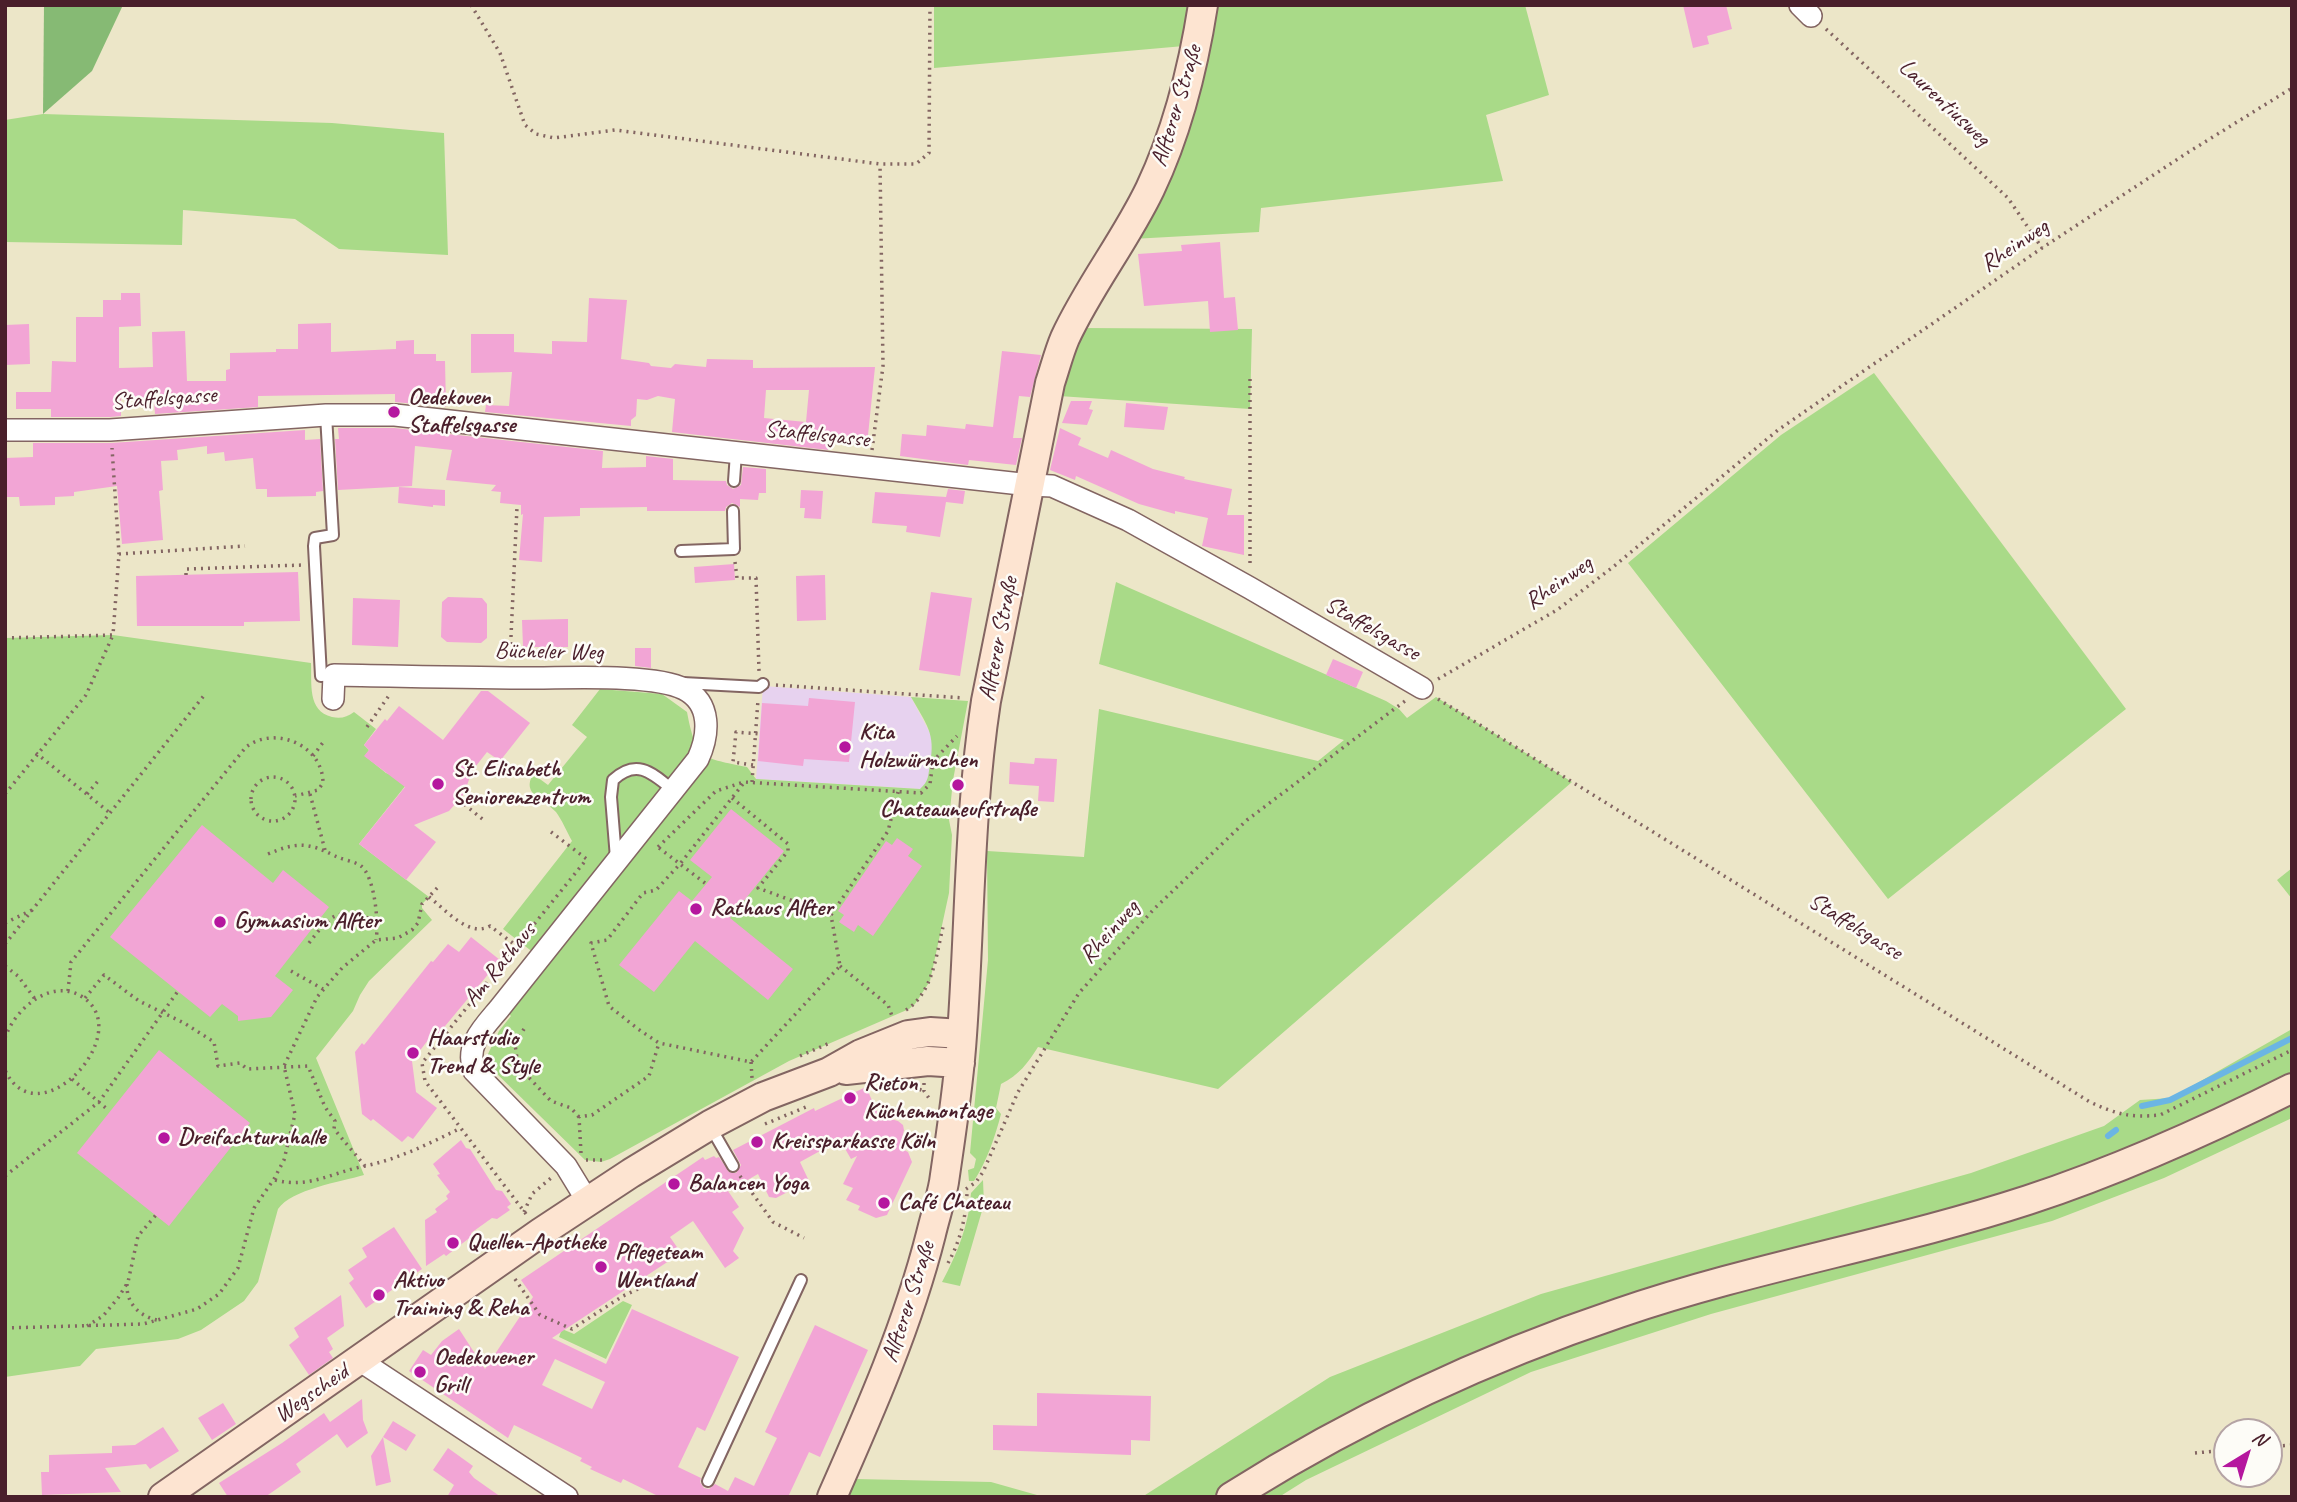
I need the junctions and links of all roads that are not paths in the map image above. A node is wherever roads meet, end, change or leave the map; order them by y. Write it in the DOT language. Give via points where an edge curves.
graph roads {
  1 [pos="1203,5"];
  2 [pos="326,415"];
  3 [pos="5,430"];
  4 [pos="736,453"];
  5 [pos="734,481"];
  6 [pos="1030,485"];
  7 [pos="733,512"];
  8 [pos="681,551"];
  9 [pos="334,675"];
  10 [pos="667,682"];
  11 [pos="761,685"];
  12 [pos="1422,688"];
  13 [pos="334,699"];
  14 [pos="673,790"];
  15 [pos="616,861"];
  16 [pos="962,1034"];
  17 [pos="960,1063"];
  18 [pos="829,1072"];
  19 [pos="2292,1088"];
  20 [pos="710,1125"];
  21 [pos="733,1166"];
  22 [pos="588,1202"];
  23 [pos="801,1280"];
  24 [pos="359,1360"];
  25 [pos="708,1481"];
  26 [pos="163,1497"];
  27 [pos="568,1497"];
  28 [pos="832,1497"];
  29 [pos="1231,1497"];
  1 -- 6 [label="street, Alfterer Straße" via="1194,63 1173,133 1149,190 1064,341 1050,383"];
  2 -- 3 [label="street, Staffelsgasse" via="110,430"];
  2 -- 4 [label="street, Staffelsgasse" via="395,415"];
  2 -- 9 [label="lane" via="333,536 314,538 321,676"];
  4 -- 5 [label="lane"];
  4 -- 6 [label="street, Staffelsgasse"];
  6 -- 12 [label="street, Staffelsgasse" via="1052,486 1128,520"];
  6 -- 16 [label="street, Alfterer Straße" via="979,746"];
  7 -- 8 [label="lane" via="734,549"];
  9 -- 10 [label="street, Bücheler Weg"];
  9 -- 13 [label="street"];
  10 -- 11 [label="lane, Bücheler Weg"];
  10 -- 14 [label="street, Am Rathaus" via="696,699 707,731 698,759"];
  14 -- 15 [label="street, Am Rathaus"];
  14 -- 15 [label="lane" via="645,770 628,770 613,780"];
  15 -- 22 [label="street, Am Rathaus" via="478,1035 471,1053 481,1080 566,1166"];
  16 -- 17 [label="street, Alfterer Straße"];
  16 -- 18 [label="street" via="908,1035"];
  17 -- 18 [label="street" via="928,1061"];
  17 -- 28 [label="street, Alfterer Straße" via="943,1185 904,1326"];
  18 -- 20 [label="street" via="763,1097"];
  19 -- 29 [label="street" via="2165,1148 2028,1200 1704,1287 1547,1338 1397,1403"];
  20 -- 21 [label="lane"];
  20 -- 22 [label="street"];
  22 -- 24 [label="street" via="532,1223 502,1260"];
  23 -- 25 [label="lane"];
  24 -- 26 [label="street, Wegscheid"];
  24 -- 27 [label="street, Wegscheid"];
}
